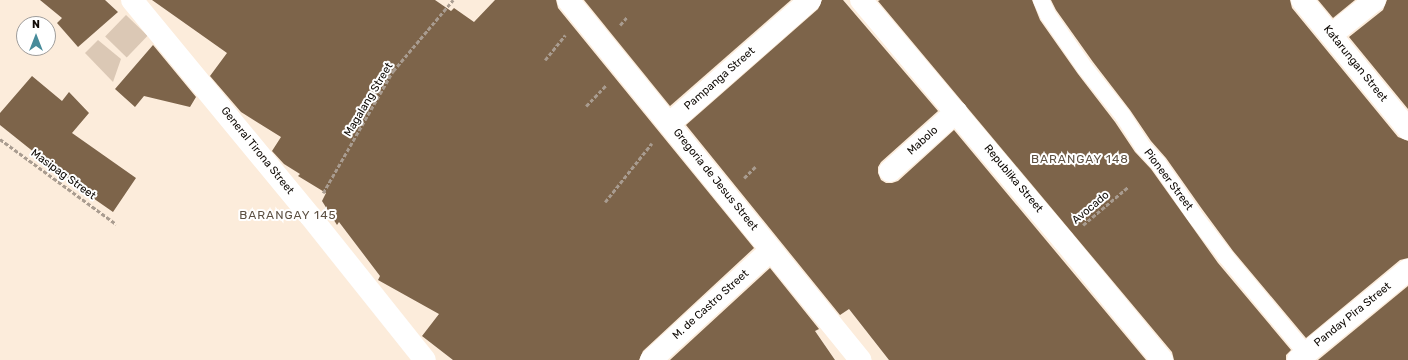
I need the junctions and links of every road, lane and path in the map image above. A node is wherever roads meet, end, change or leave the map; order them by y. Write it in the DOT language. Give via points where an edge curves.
graph roads {
  1 [pos="132,0"];
  2 [pos="453,0"];
  3 [pos="810,0"];
  4 [pos="862,0"];
  5 [pos="1041,0"];
  6 [pos="1302,0"];
  7 [pos="1375,0"];
  8 [pos="574,8"];
  9 [pos="1331,35"];
  10 [pos="545,60"];
  11 [pos="956,112"];
  12 [pos="669,124"];
  13 [pos="1408,129"];
  14 [pos="0,139"];
  15 [pos="890,171"];
  16 [pos="1128,187"];
  17 [pos="605,202"];
  18 [pos="310,216"];
  19 [pos="116,224"];
  20 [pos="1064,241"];
  21 [pos="772,250"];
  22 [pos="1408,270"];
  23 [pos="1302,357"];
  24 [pos="425,360"];
  25 [pos="651,360"];
  26 [pos="861,360"];
  27 [pos="1162,360"];
  1 -- 18 [label="street, General Tirona Street"];
  2 -- 18 [label="path, Magalang Street" via="393,71"];
  3 -- 12 [label="street, Pampanga Street"];
  4 -- 11 [label="street, Republika Street"];
  5 -- 23 [label="lane, Pioneer Street" via="1048,15 1085,68"];
  6 -- 9 [label="street, Katarungan Street"];
  7 -- 9 [label="street"];
  8 -- 10 [label="path"];
  8 -- 12 [label="street, Gregoria de Jesus Street"];
  9 -- 13 [label="street, Katarungan Street"];
  11 -- 15 [label="street, Mabolo"];
  11 -- 20 [label="street, Republika Street"];
  12 -- 17 [label="path"];
  12 -- 21 [label="street, Gregoria de Jesus Street"];
  14 -- 19 [label="path, Masipag Street"];
  16 -- 20 [label="path, Avocado"];
  18 -- 24 [label="street, General Tirona Street"];
  20 -- 27 [label="street, Republika Street"];
  21 -- 25 [label="street, M. de Castro Street"];
  21 -- 26 [label="street, Gregoria de Jesus Street"];
  22 -- 23 [label="street, Panday Pira Street"];
}
